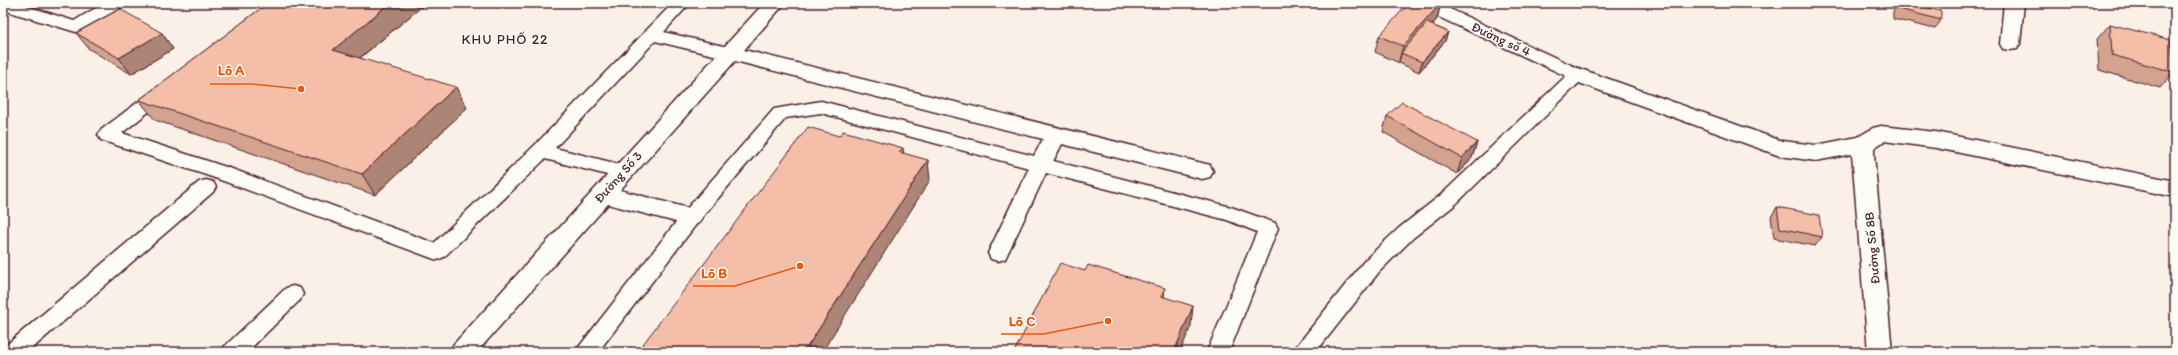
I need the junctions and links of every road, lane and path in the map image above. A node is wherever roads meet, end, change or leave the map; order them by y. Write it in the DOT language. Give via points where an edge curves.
graph roads {
  1 [pos="116,3"];
  2 [pos="682,3"];
  3 [pos="775,3"];
  4 [pos="1423,3"];
  5 [pos="2014,3"];
  6 [pos="3,4"];
  7 [pos="652,35"];
  8 [pos="2010,44"];
  9 [pos="730,53"];
  10 [pos="1578,75"];
  11 [pos="176,82"];
  12 [pos="1056,134"];
  13 [pos="1864,144"];
  14 [pos="541,151"];
  15 [pos="1040,165"];
  16 [pos="1202,171"];
  17 [pos="623,172"];
  18 [pos="206,187"];
  19 [pos="2175,189"];
  20 [pos="603,194"];
  21 [pos="691,216"];
  22 [pos="998,253"];
  23 [pos="293,294"];
  24 [pos="12,350"];
  25 [pos="233,352"];
  26 [pos="462,352"];
  27 [pos="586,352"];
  28 [pos="1218,352"];
  29 [pos="1303,352"];
  30 [pos="1880,352"];
  1 -- 6 [label="lane" via="76,27"];
  2 -- 7 [label="lane"];
  3 -- 9 [label="street, Đường Số 3"];
  4 -- 10 [label="lane, Đường số 4"];
  5 -- 8 [label="street"];
  7 -- 9 [label="lane"];
  7 -- 14 [label="lane"];
  9 -- 12 [label="street"];
  9 -- 17 [label="street, Đường Số 3"];
  10 -- 13 [label="street" via="1780,148 1816,153"];
  10 -- 29 [label="lane" via="1449,199 1406,233 1372,266"];
  11 -- 14 [label="lane" via="106,135 225,174 438,252"];
  12 -- 15 [label="street"];
  12 -- 16 [label="street"];
  13 -- 19 [label="street" via="1881,133 1936,140"];
  13 -- 30 [label="street, Đường Số 8B"];
  14 -- 17 [label="lane"];
  15 -- 21 [label="lane" via="821,107 780,113"];
  15 -- 22 [label="lane"];
  15 -- 28 [label="lane" via="1231,214 1268,228"];
  17 -- 20 [label="street, Đường Số 3"];
  18 -- 24 [label="lane"];
  20 -- 21 [label="street"];
  20 -- 26 [label="street, Đường Số 3"];
  21 -- 27 [label="lane"];
  23 -- 25 [label="lane"];
}
